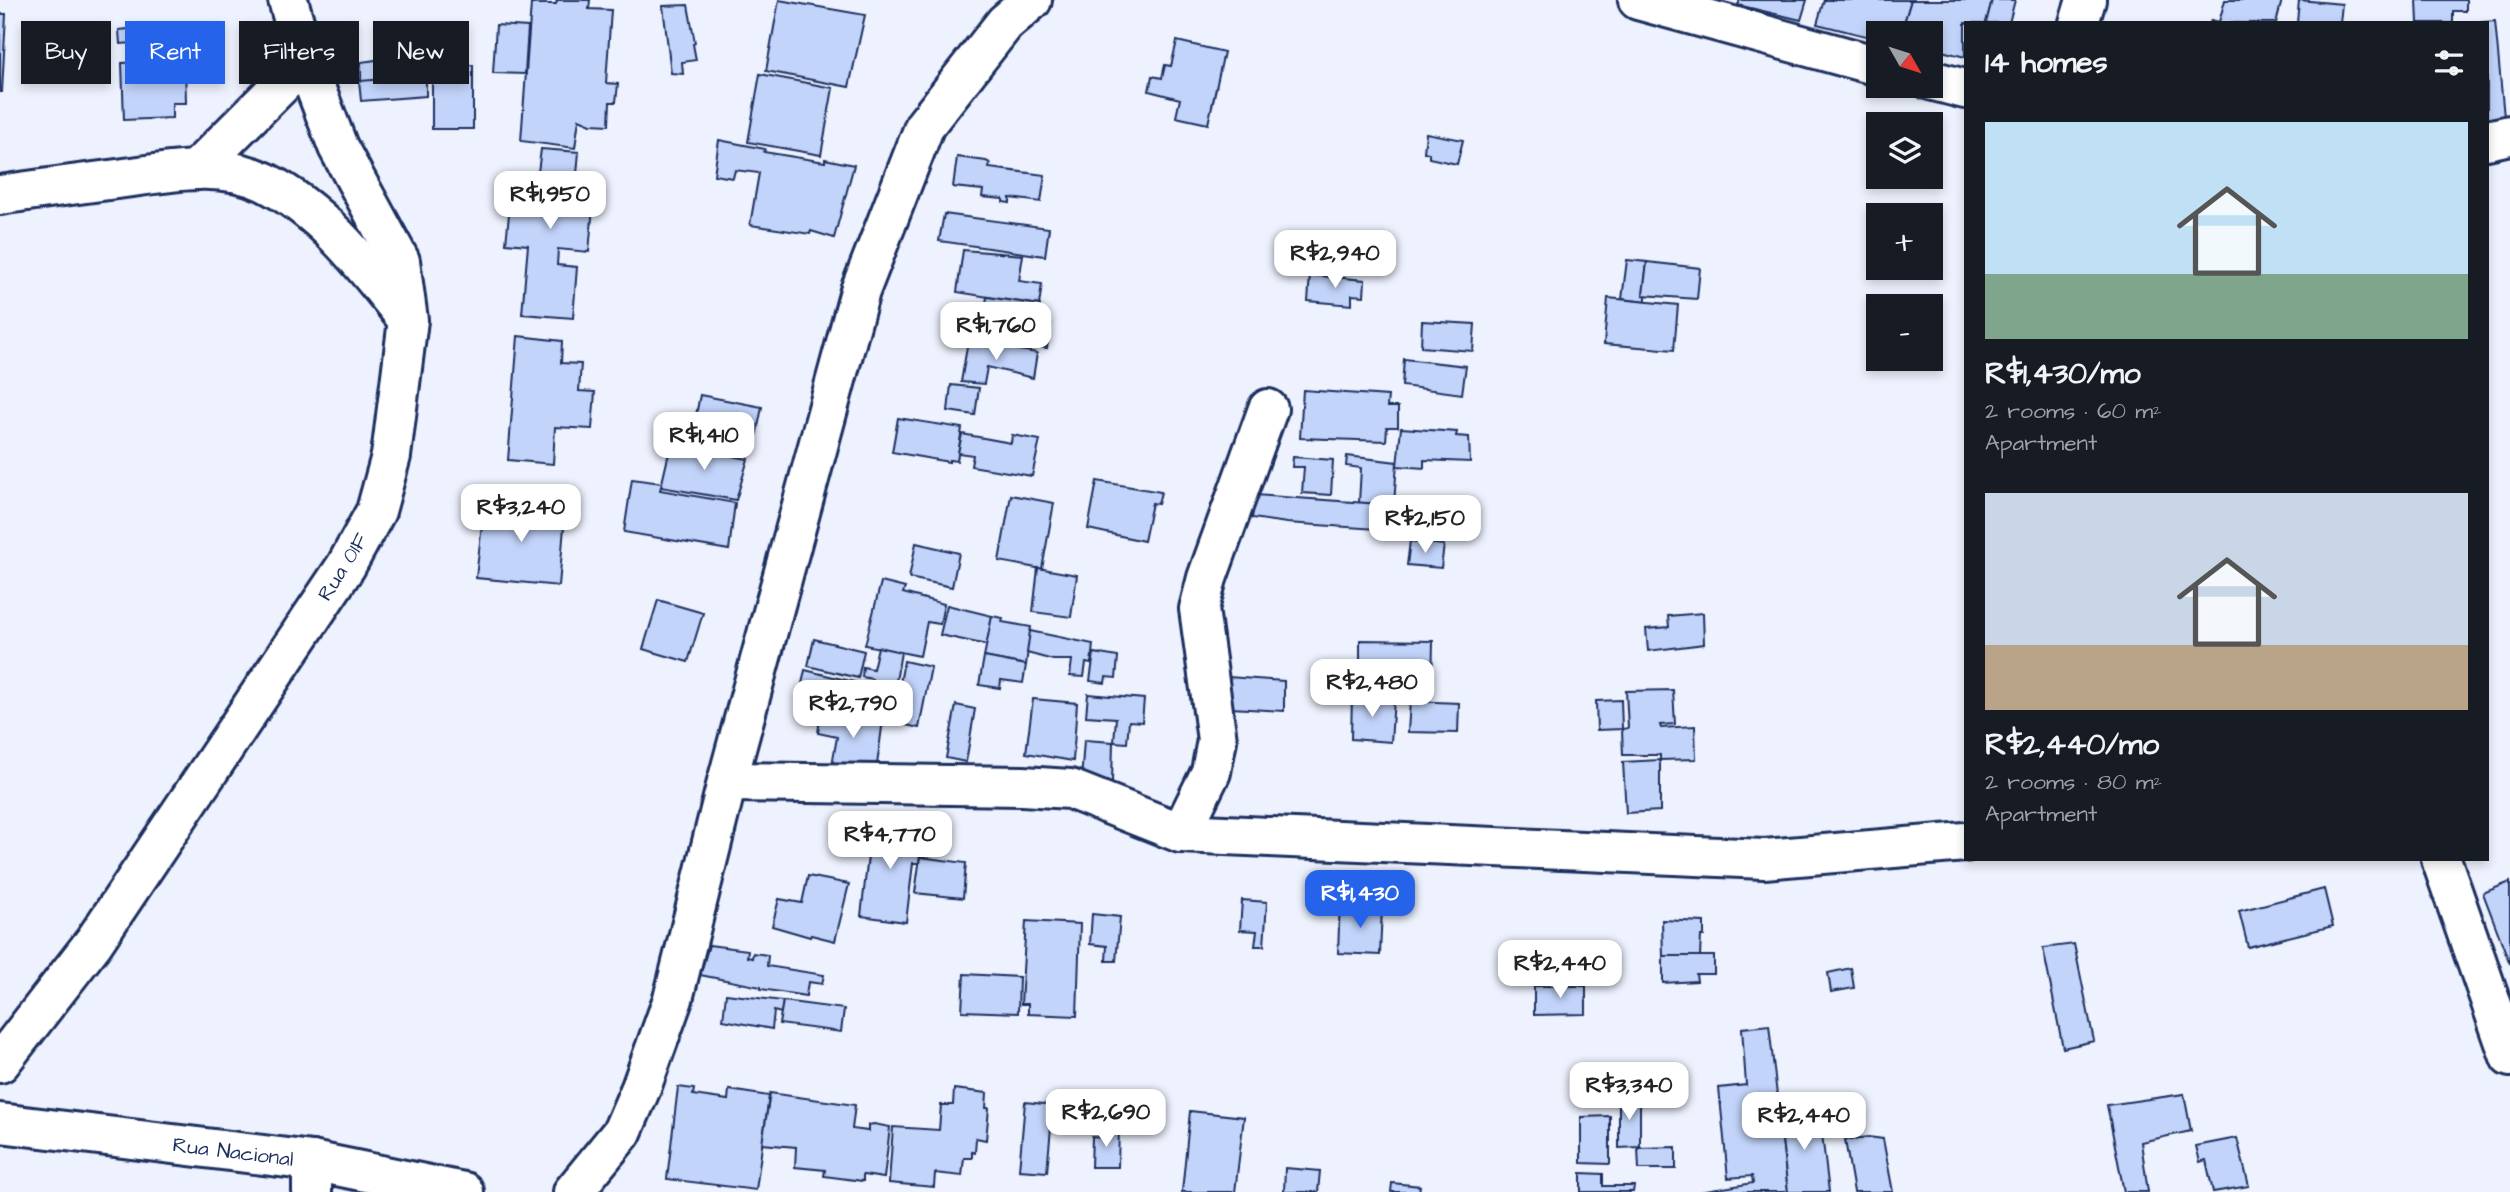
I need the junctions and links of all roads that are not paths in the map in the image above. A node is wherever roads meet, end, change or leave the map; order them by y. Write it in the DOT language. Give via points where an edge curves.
graph roads {
  1 [pos="288,0"];
  2 [pos="1032,0"];
  3 [pos="1637,0"];
  4 [pos="2087,0"];
  5 [pos="1720,11"];
  6 [pos="294,21"];
  7 [pos="2080,21"];
  8 [pos="1866,62"];
  9 [pos="1943,83"];
  10 [pos="282,84"];
  11 [pos="314,84"];
  12 [pos="1964,89"];
  13 [pos="2510,135"];
  14 [pos="2489,140"];
  15 [pos="196,170"];
  16 [pos="0,195"];
  17 [pos="408,320"];
  18 [pos="1268,409"];
  19 [pos="727,782"];
  20 [pos="1181,833"];
  21 [pos="1964,842"];
  22 [pos="2442,861"];
  23 [pos="2510,1057"];
  24 [pos="0,1063"];
  25 [pos="0,1123"];
  26 [pos="312,1177"];
  27 [pos="464,1192"];
  28 [pos="573,1192"];
  1 -- 6 [label="street, Rua 01F"];
  2 -- 19 [label="street" via="1005,23 925,125 860,291"];
  3 -- 5 [label="street"];
  4 -- 7 [label="street"];
  5 -- 8 [label="street"];
  9 -- 12 [label="street"];
  10 -- 15 [label="street"];
  11 -- 17 [label="street, Rua 01F" via="338,147 400,261"];
  13 -- 14 [label="street"];
  15 -- 16 [label="street"];
  15 -- 17 [label="street" via="235,172 285,194 340,240"];
  17 -- 24 [label="street, Rua 01F" via="391,456 370,522 346,565 94,942"];
  18 -- 20 [label="street" via="1199,609 1217,740 1211,772"];
  19 -- 20 [label="street" via="1045,786 1070,789"];
  19 -- 28 [label="street" via="673,999 641,1088 622,1132"];
  20 -- 21 [label="street" via="1764,859"];
  22 -- 23 [label="street"];
  25 -- 26 [label="street, Rua Nacional"];
  26 -- 27 [label="street, Rua Nacional"];
}
